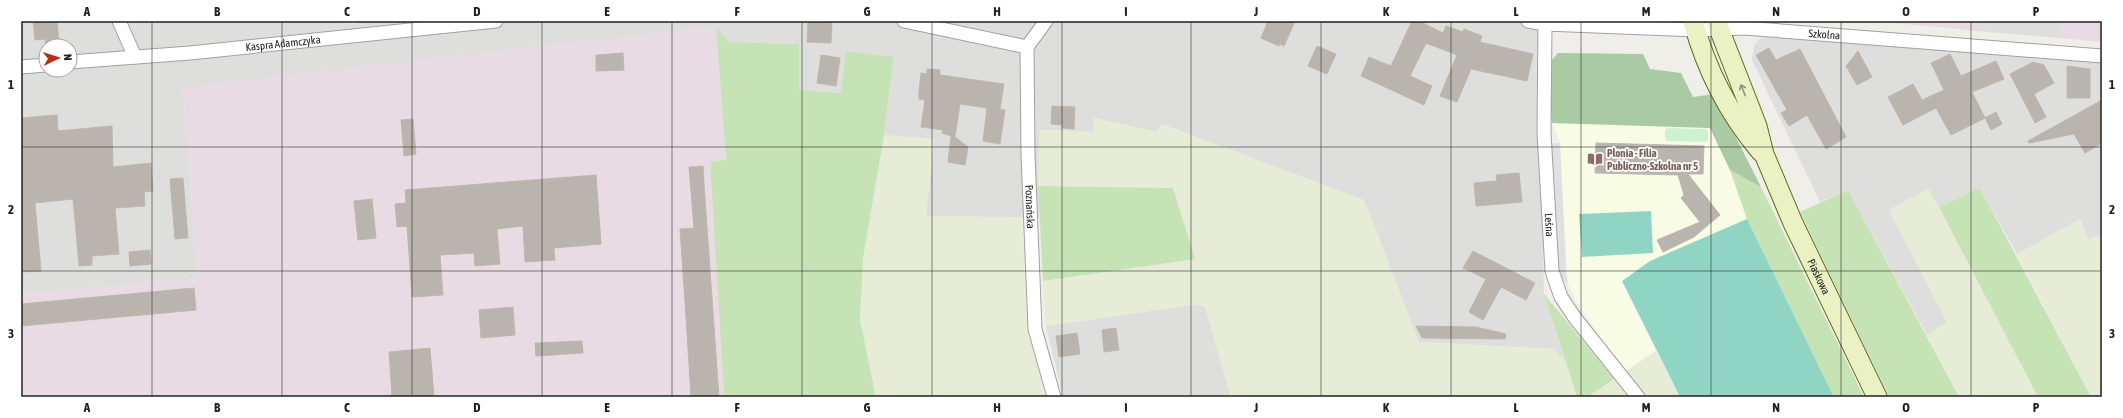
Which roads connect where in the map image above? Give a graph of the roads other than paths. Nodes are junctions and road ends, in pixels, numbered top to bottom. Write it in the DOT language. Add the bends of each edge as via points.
graph roads {
  1 [pos="119,21"];
  2 [pos="496,21"];
  3 [pos="904,21"];
  4 [pos="1046,21"];
  5 [pos="1528,21"];
  6 [pos="1545,24"];
  7 [pos="1695,25"];
  8 [pos="1718,25"];
  9 [pos="1027,47"];
  10 [pos="2102,56"];
  11 [pos="135,57"];
  12 [pos="78,61"];
  13 [pos="38,65"];
  14 [pos="21,67"];
  15 [pos="1764,154"];
  16 [pos="1054,397"];
  17 [pos="1638,397"];
  18 [pos="1877,397"];
  1 -- 11 [label="street"];
  2 -- 11 [label="street, Kaspra Adamczyka"];
  3 -- 9 [label="street"];
  4 -- 9 [label="street"];
  5 -- 6 [label="street, Szkolna"];
  6 -- 7 [label="street, Szkolna"];
  6 -- 17 [label="street, Leśna" via="1544,132 1552,271 1561,297 1575,318"];
  7 -- 8 [label="street, Szkolna"];
  7 -- 15 [label="main road, Piaskowa" via="1708,64 1731,112"];
  8 -- 10 [label="street, Szkolna"];
  15 -- 8 [label="main road, Piaskowa, one-way" via="1757,126"];
  9 -- 16 [label="street, Poznańska" via="1028,154 1036,328"];
  11 -- 12 [label="street, Kaspra Adamczyka"];
  13 -- 14 [label="street"];
  15 -- 18 [label="main road, Piaskowa" via="1793,223"];
}
